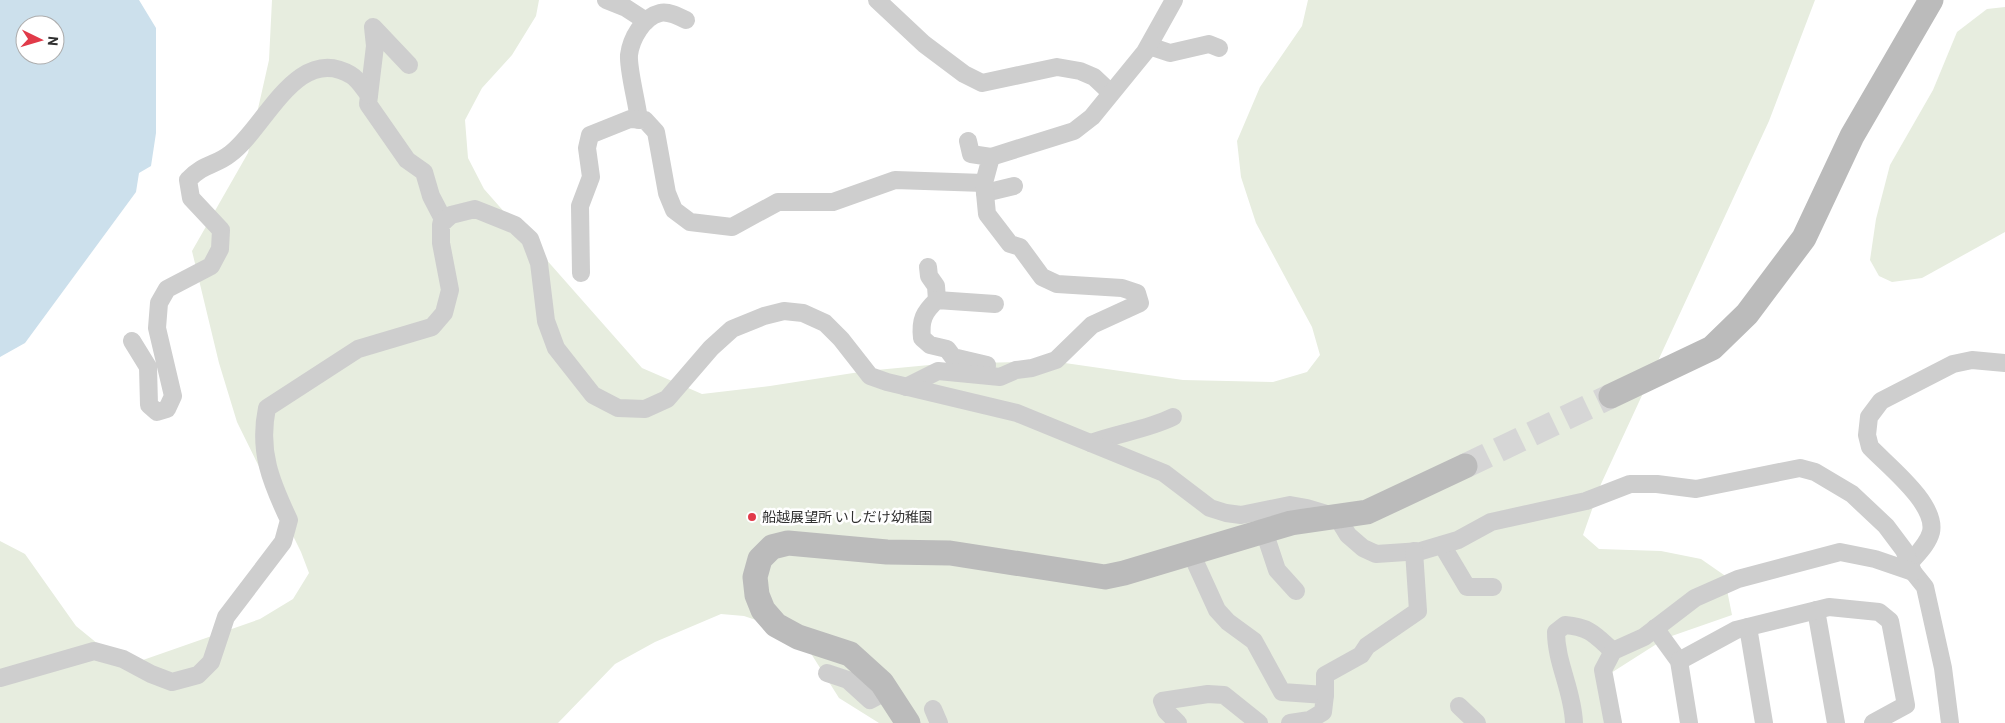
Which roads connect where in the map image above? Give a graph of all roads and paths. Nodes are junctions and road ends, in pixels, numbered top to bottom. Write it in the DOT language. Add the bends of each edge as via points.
graph roads {
  1 [pos="606,0"];
  2 [pos="877,0"];
  3 [pos="1174,0"];
  4 [pos="1931,0"];
  5 [pos="686,20"];
  6 [pos="646,21"];
  7 [pos="1149,46"];
  8 [pos="1219,48"];
  9 [pos="409,65"];
  10 [pos="1111,93"];
  11 [pos="369,96"];
  12 [pos="639,120"];
  13 [pos="968,141"];
  14 [pos="991,157"];
  15 [pos="1014,186"];
  16 [pos="984,188"];
  17 [pos="444,221"];
  18 [pos="928,267"];
  19 [pos="581,272"];
  20 [pos="937,300"];
  21 [pos="996,304"];
  22 [pos="132,341"];
  23 [pos="2005,363"];
  24 [pos="986,375"];
  25 [pos="906,387"];
  26 [pos="1612,396"];
  27 [pos="1173,417"];
  28 [pos="1091,443"];
  29 [pos="1465,466"];
  30 [pos="1337,517"];
  31 [pos="1264,531"];
  32 [pos="1442,545"];
  33 [pos="1414,552"];
  34 [pos="1191,553"];
  35 [pos="1911,568"];
  36 [pos="1493,586"];
  37 [pos="1296,591"];
  38 [pos="1816,610"];
  39 [pos="1748,627"];
  40 [pos="1655,628"];
  41 [pos="1613,652"];
  42 [pos="1679,660"];
  43 [pos="827,673"];
  44 [pos="0,678"];
  45 [pos="887,691"];
  46 [pos="1325,695"];
  47 [pos="908,723"];
  48 [pos="1178,723"];
  49 [pos="1259,723"];
  50 [pos="1290,723"];
  51 [pos="1574,723"];
  52 [pos="1613,723"];
  53 [pos="1689,723"];
  54 [pos="1764,723"];
  55 [pos="1836,723"];
  56 [pos="1873,723"];
  57 [pos="1950,723"];
  1 -- 6 [label="street"];
  2 -- 10 [label="street" via="924,44 964,74 982,83 1057,67 1094,77"];
  3 -- 7 [label="street"];
  4 -- 26 [label="street" via="1852,136 1804,238 1747,314 1712,348"];
  5 -- 6 [label="street" via="660,13"];
  6 -- 12 [label="street" via="632,40 629,56"];
  7 -- 8 [label="street" via="1170,53 1210,44"];
  7 -- 10 [label="street"];
  9 -- 11 [label="street" via="373,26 375,46"];
  10 -- 14 [label="street" via="1092,116 1074,130"];
  11 -- 17 [label="street" via="368,104 396,146 407,160 424,172 431,196"];
  11 -- 22 [label="street" via="353,76 336,69 313,70 281,93 230,154 199,168 188,180 191,198 221,230 220,249 211,266 167,290 159,303 158,328 172,396 167,409 156,412 149,405 148,368"];
  12 -- 16 [label="street" via="645,120 656,132 667,193 674,210 690,222 732,227 778,202 833,202 895,180"];
  12 -- 19 [label="street" via="630,119 590,135 587,148 591,177 580,206"];
  13 -- 14 [label="street" via="971,154"];
  14 -- 16 [label="street"];
  15 -- 16 [label="street"];
  16 -- 24 [label="street" via="986,214 1010,244 1020,247 1042,277 1057,284 1122,288 1138,293 1140,303 1092,326 1056,360 1000,376"];
  17 -- 25 [label="street" via="451,215 475,209 514,225 530,239 539,263 546,321 556,348 593,395 618,408 645,409 667,399 732,329 784,311 825,323 870,376"];
  17 -- 44 [label="street" via="441,224 441,244 450,290 444,313 432,327 358,349 267,408 263,430 264,453 276,494 289,520 283,542 226,617 211,662 198,674 172,682 123,658 94,651"];
  18 -- 20 [label="street" via="929,276 936,286"];
  20 -- 21 [label="street"];
  20 -- 24 [label="street" via="925,312 922,338 930,345 947,349 953,357 987,365"];
  23 -- 35 [label="street" via="1972,360 1953,364 1881,401 1869,417 1866,435 1870,447 1925,504 1931,519 1930,532"];
  24 -- 25 [label="street" via="938,371"];
  25 -- 28 [label="street" via="1018,413"];
  27 -- 28 [label="street" via="1150,428 1122,432"];
  28 -- 30 [label="street" via="1164,473 1210,508 1226,513 1241,515 1290,505"];
  29 -- 30 [label="street" via="1367,512"];
  30 -- 31 [label="street" via="1291,523"];
  30 -- 33 [label="street" via="1348,535 1376,554"];
  31 -- 34 [label="street"];
  31 -- 37 [label="street" via="1277,570"];
  32 -- 33 [label="street"];
  32 -- 35 [label="street" via="1491,522 1586,501 1630,484 1696,489 1800,468 1815,472 1852,494 1886,526 1904,550"];
  32 -- 36 [label="street" via="1467,587"];
  33 -- 46 [label="street" via="1418,611 1367,646 1361,655 1325,675"];
  34 -- 45 [label="street" via="1105,577 950,553 886,552 788,542 772,547 760,559 755,577 763,610 776,625 798,637 850,654"];
  34 -- 46 [label="street" via="1217,610 1254,641 1282,692"];
  35 -- 40 [label="street" via="1840,552 1738,579 1695,598"];
  35 -- 57 [label="street" via="1926,587 1943,668"];
  38 -- 39 [label="street"];
  38 -- 55 [label="street"];
  38 -- 56 [label="street" via="1829,607 1879,612 1890,622 1906,705"];
  39 -- 42 [label="street"];
  39 -- 54 [label="street"];
  40 -- 41 [label="street"];
  40 -- 42 [label="street"];
  41 -- 51 [label="street" via="1582,626 1565,624 1556,632 1556,647 1574,704"];
  41 -- 52 [label="street" via="1603,670"];
  42 -- 53 [label="street"];
  43 -- 45 [label="street" via="848,680 870,700"];
  45 -- 47 [label="street"];
  46 -- 50 [label="street" via="1323,712 1310,720"];
  48 -- 49 [label="street" via="1162,702 1208,694 1224,695"];
}
